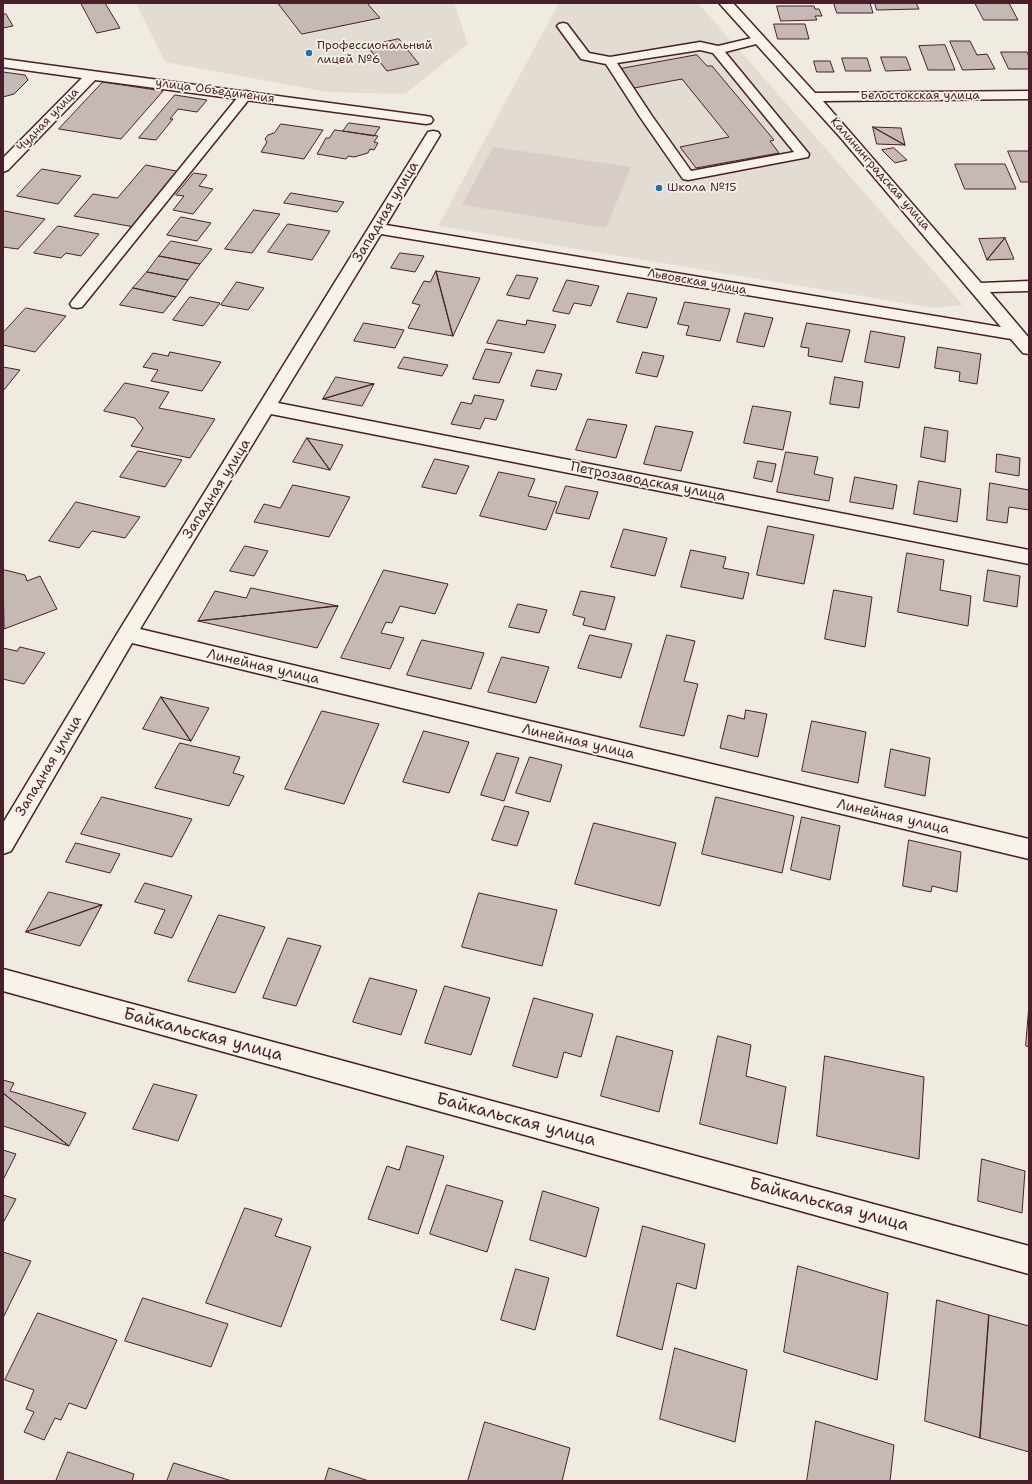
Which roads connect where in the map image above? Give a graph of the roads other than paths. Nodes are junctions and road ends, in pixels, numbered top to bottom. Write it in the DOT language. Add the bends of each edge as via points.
graph roads {
  1 [pos="726,3"];
  2 [pos="563,26"];
  3 [pos="760,40"];
  4 [pos="717,50"];
  5 [pos="610,61"];
  6 [pos="3,62"];
  7 [pos="92,74"];
  8 [pos="246,95"];
  9 [pos="1029,95"];
  10 [pos="812,97"];
  11 [pos="430,128"];
  12 [pos="3,166"];
  13 [pos="376,228"];
  14 [pos="1029,286"];
  15 [pos="978,288"];
  16 [pos="77,304"];
  17 [pos="1017,336"];
  18 [pos="1029,349"];
  19 [pos="268,407"];
  20 [pos="1029,557"];
  21 [pos="127,634"];
  22 [pos="3,844"];
  23 [pos="1029,849"];
  24 [pos="3,980"];
  25 [pos="1029,1260"];
  1 -- 3 [label="street, Калининградская улица"];
  2 -- 5 [label="lane" via="585,56"];
  3 -- 4 [label="lane"];
  3 -- 10 [label="street, Калининградская улица"];
  4 -- 5 [label="lane" via="700,46"];
  4 -- 5 [label="lane" via="803,154 688,176"];
  6 -- 7 [label="street, улица Объединения"];
  7 -- 8 [label="street, улица Объединения"];
  7 -- 12 [label="street, Чудная улица"];
  8 -- 11 [label="street, улица Объединения"];
  8 -- 16 [label="lane"];
  9 -- 10 [label="street, Белостокская улица"];
  10 -- 15 [label="street, Калининградская улица"];
  11 -- 13 [label="street, Западная улица"];
  13 -- 17 [label="street, Львовская улица"];
  13 -- 19 [label="street, Западная улица"];
  14 -- 15 [label="street"];
  15 -- 17 [label="street, Калининградская улица"];
  17 -- 18 [label="street, Калининградская улица"];
  19 -- 20 [label="street, Петрозаводская улица"];
  19 -- 21 [label="street, Западная улица"];
  21 -- 22 [label="street, Западная улица"];
  21 -- 23 [label="street, Линейная улица"];
  24 -- 25 [label="street, Байкальская улица"];
}
